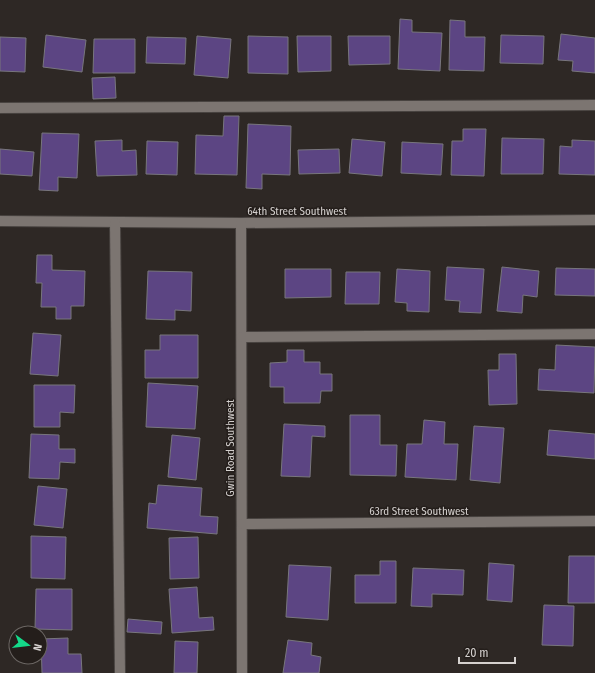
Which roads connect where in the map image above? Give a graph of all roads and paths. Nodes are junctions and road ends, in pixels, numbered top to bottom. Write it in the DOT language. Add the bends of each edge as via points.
graph roads {
  1 [pos="595,105"];
  2 [pos="0,108"];
  3 [pos="595,220"];
  4 [pos="0,222"];
  5 [pos="115,223"];
  6 [pos="241,223"];
  7 [pos="595,334"];
  8 [pos="242,337"];
  9 [pos="595,522"];
  10 [pos="242,524"];
  11 [pos="120,673"];
  12 [pos="242,673"];
  1 -- 2 [label="street"];
  3 -- 6 [label="street, 64th Street Southwest"];
  4 -- 5 [label="street, 64th Street Southwest"];
  5 -- 6 [label="street, 64th Street Southwest"];
  5 -- 11 [label="street"];
  6 -- 8 [label="street, Gwin Road Southwest"];
  7 -- 8 [label="street"];
  8 -- 10 [label="street, Gwin Road Southwest"];
  9 -- 10 [label="street, 63rd Street Southwest"];
  10 -- 12 [label="street, Gwin Road Southwest"];
}
